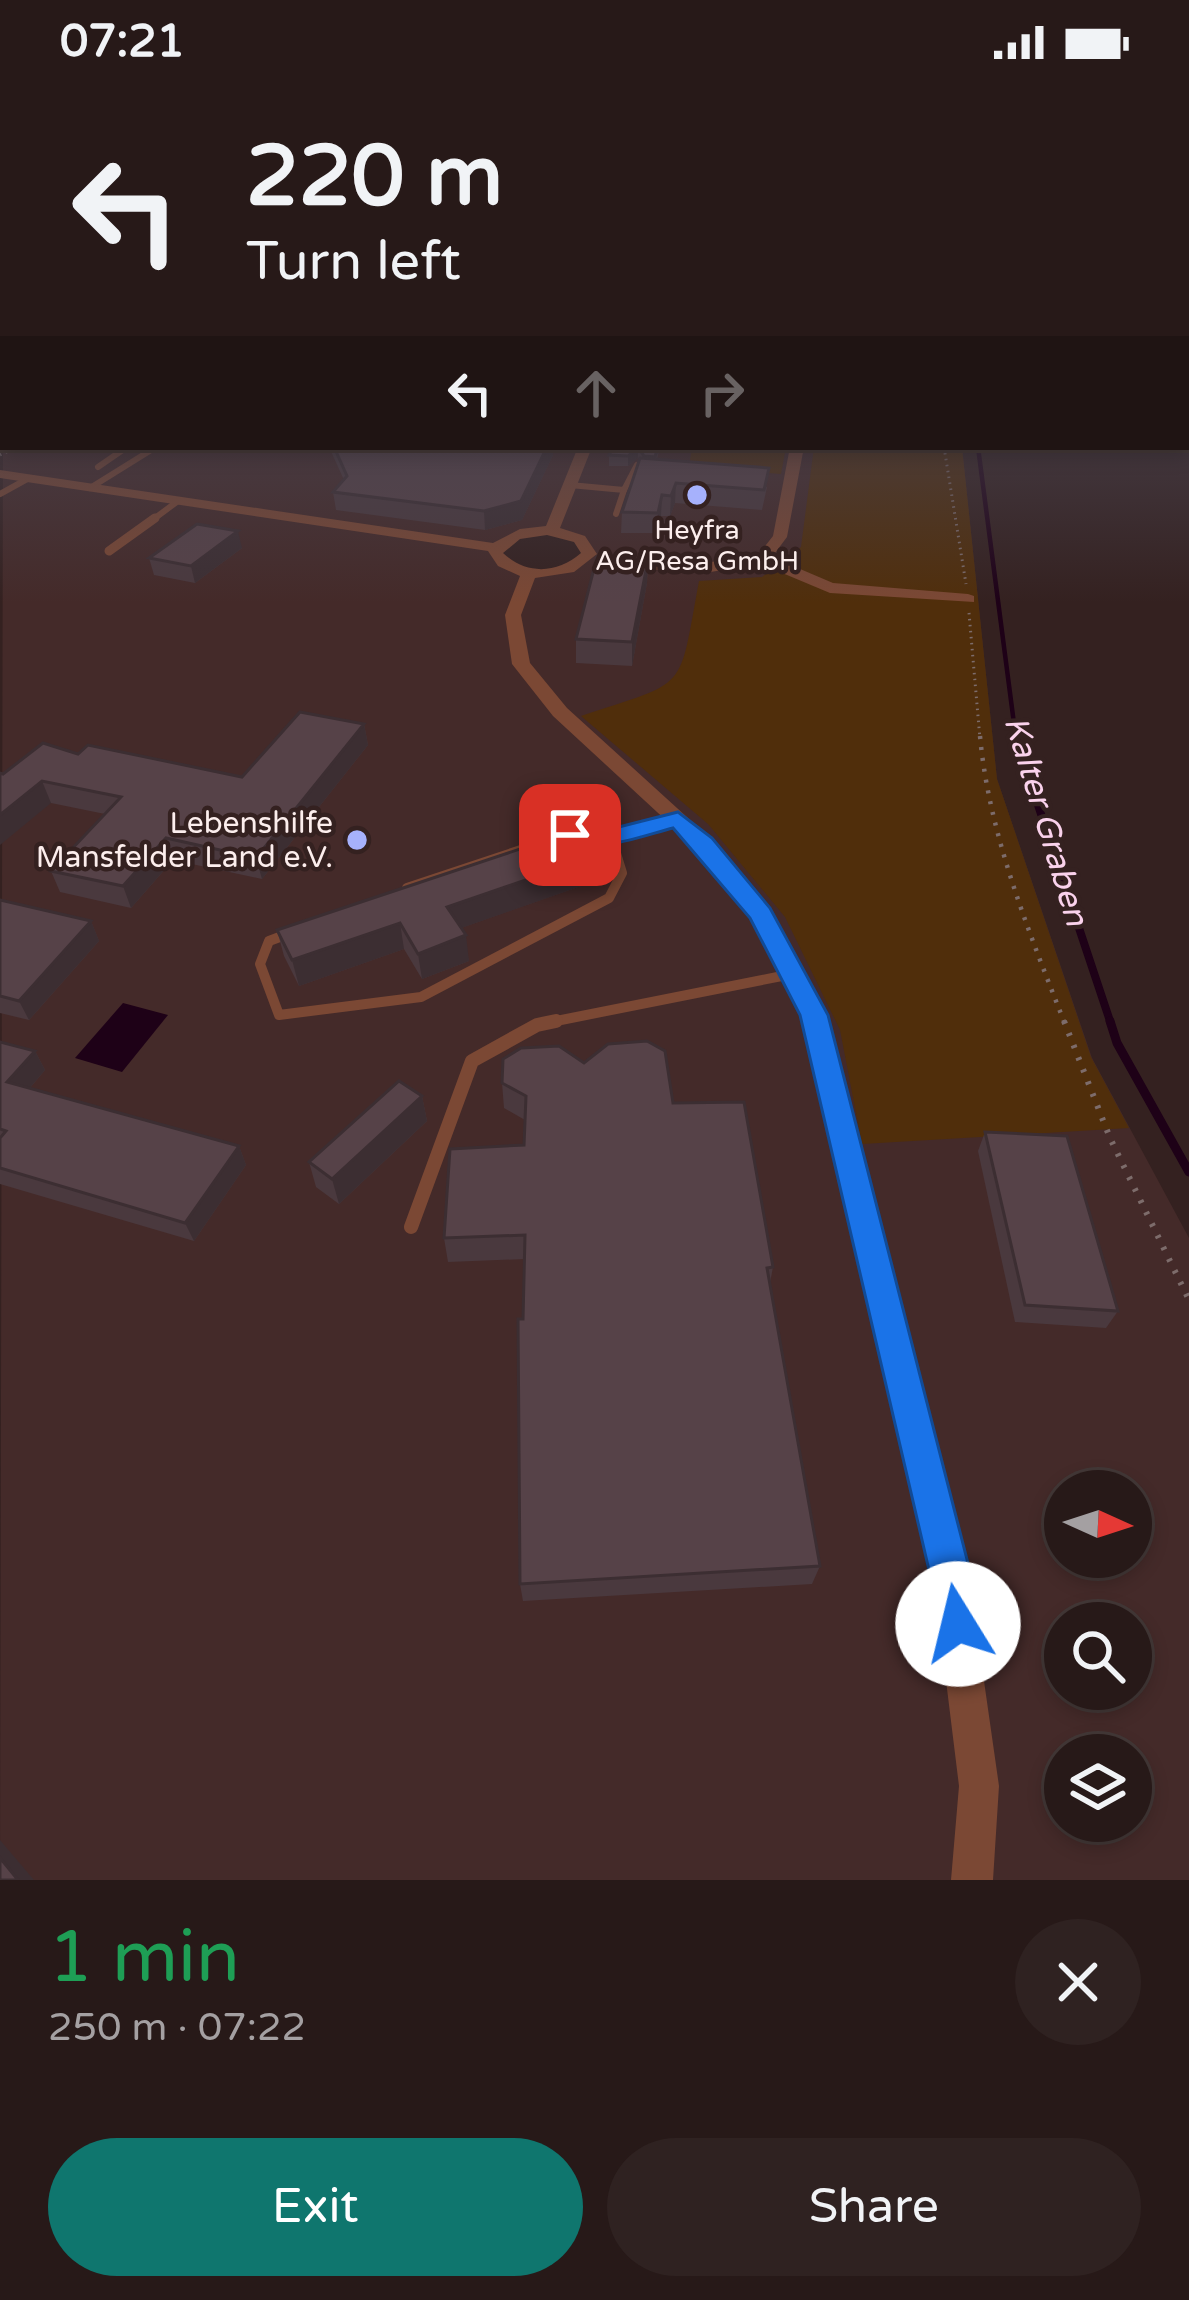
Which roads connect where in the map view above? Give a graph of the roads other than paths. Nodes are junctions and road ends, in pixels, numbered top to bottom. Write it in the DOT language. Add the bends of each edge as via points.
graph roads {
  1 [pos="124,450"];
  2 [pos="151,450"];
  3 [pos="584,450"];
  4 [pos="796,450"];
  5 [pos="637,465"];
  6 [pos="98,467"];
  7 [pos="0,474"];
  8 [pos="28,478"];
  9 [pos="570,485"];
  10 [pos="90,488"];
  11 [pos="624,490"];
  12 [pos="0,494"];
  13 [pos="178,501"];
  14 [pos="616,514"];
  15 [pos="551,531"];
  16 [pos="496,548"];
  17 [pos="109,551"];
  18 [pos="763,559"];
  19 [pos="586,560"];
  20 [pos="529,573"];
  21 [pos="968,599"];
  22 [pos="678,820"];
  23 [pos="611,837"];
  24 [pos="393,893"];
  25 [pos="310,925"];
  26 [pos="793,974"];
  27 [pos="411,1227"];
  28 [pos="972,1880"];
  1 -- 6 [label="lane"];
  2 -- 10 [label="lane"];
  3 -- 9 [label="street"];
  4 -- 18 [label="street" via="780,537"];
  5 -- 11 [label="lane"];
  7 -- 8 [label="street"];
  8 -- 10 [label="street"];
  8 -- 12 [label="lane"];
  9 -- 11 [label="lane"];
  9 -- 15 [label="street"];
  10 -- 13 [label="street"];
  11 -- 14 [label="lane"];
  13 -- 16 [label="street"];
  13 -- 17 [label="lane"];
  15 -- 16 [label="street" via="517,534"];
  15 -- 19 [label="street" via="586,544"];
  16 -- 20 [label="street" via="498,561"];
  18 -- 19 [label="street" via="704,568"];
  18 -- 21 [label="street" via="830,588"];
  19 -- 20 [label="street"];
  20 -- 22 [label="street" via="513,615 520,664 560,712"];
  22 -- 23 [label="lane"];
  22 -- 26 [label="street" via="761,914"];
  23 -- 24 [label="lane" via="570,835"];
  23 -- 25 [label="lane" via="622,873 609,898 421,997 279,1015 260,964 269,941"];
  26 -- 27 [label="lane" via="537,1025 472,1061"];
  26 -- 28 [label="street" via="814,1015 952,1583 979,1786"];
}
